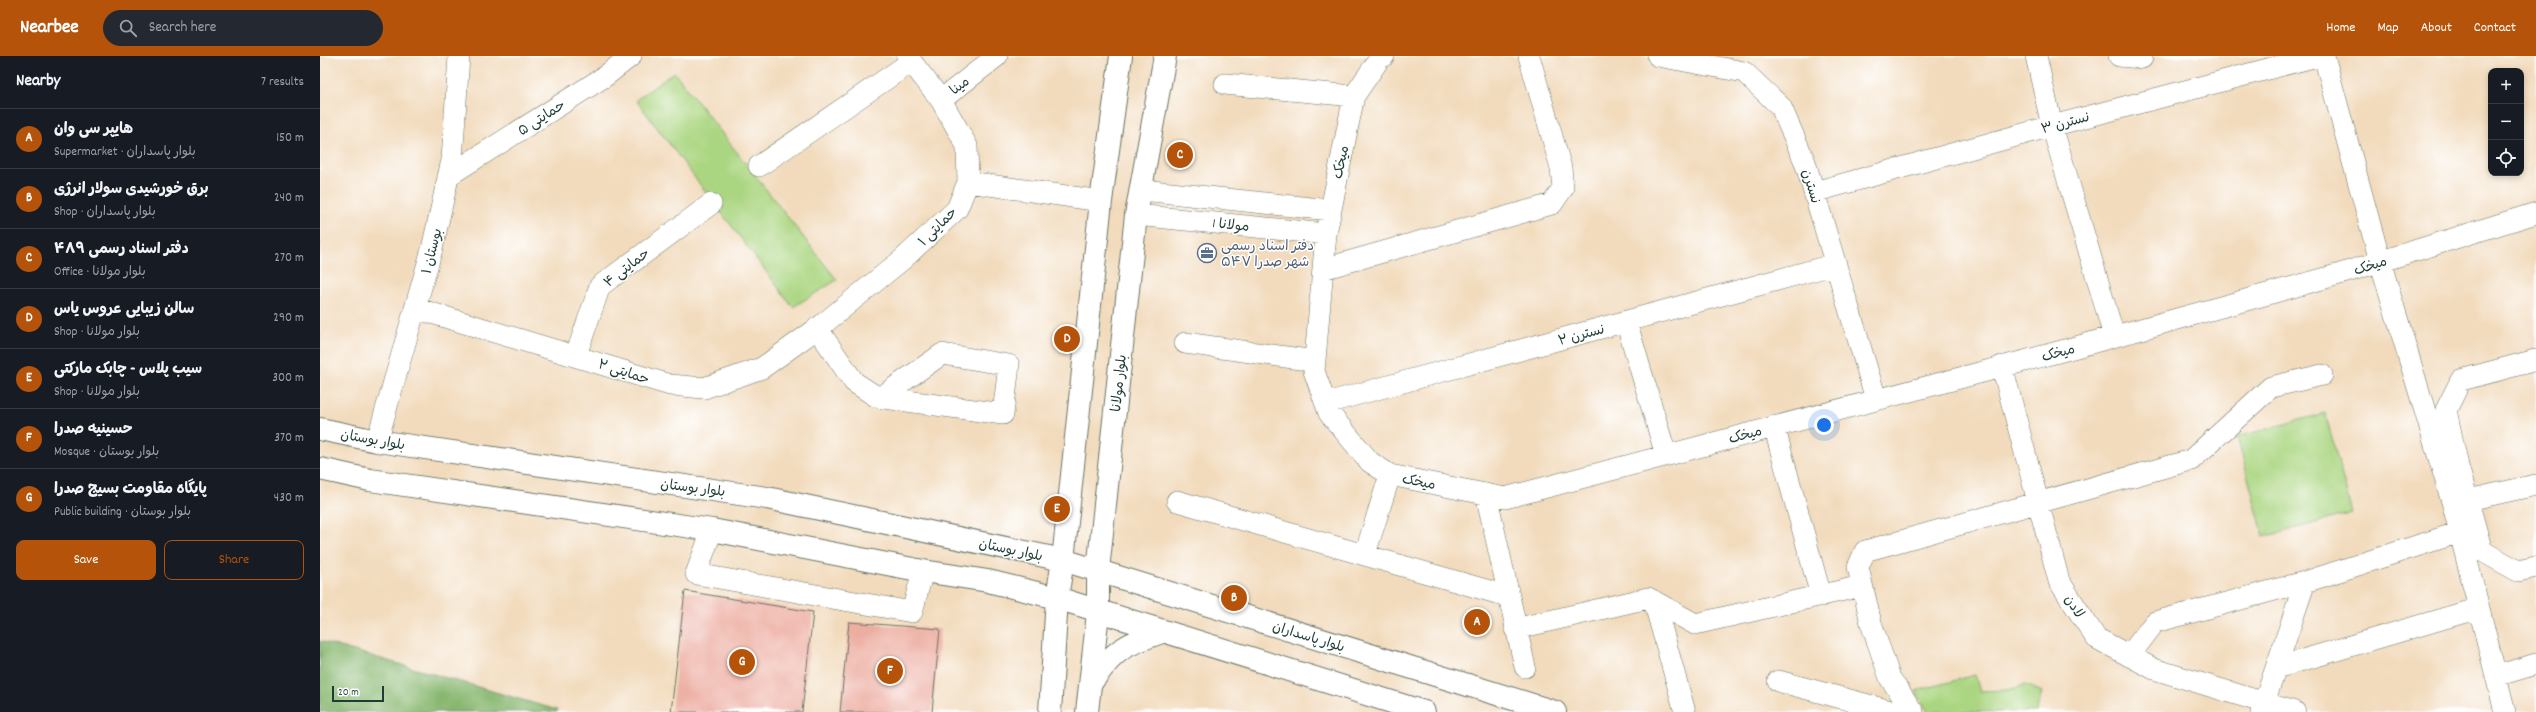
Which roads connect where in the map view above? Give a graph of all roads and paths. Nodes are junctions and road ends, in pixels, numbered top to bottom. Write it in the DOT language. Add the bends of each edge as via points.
graph roads {
  1 [pos="459,56"];
  2 [pos="631,56"];
  3 [pos="997,56"];
  4 [pos="1121,56"];
  5 [pos="1165,56"];
  6 [pos="1529,56"];
  7 [pos="1658,56"];
  8 [pos="2036,56"];
  9 [pos="2119,56"];
  10 [pos="2317,56"];
  11 [pos="2324,56"];
  12 [pos="1382,57"];
  13 [pos="2142,58"];
  14 [pos="909,59"];
  15 [pos="1225,84"];
  16 [pos="1354,96"];
  17 [pos="941,100"];
  18 [pos="2052,126"];
  19 [pos="759,166"];
  20 [pos="448,176"];
  21 [pos="968,182"];
  22 [pos="1142,190"];
  23 [pos="1814,192"];
  24 [pos="1101,201"];
  25 [pos="711,204"];
  26 [pos="1330,210"];
  27 [pos="2536,213"];
  28 [pos="1136,215"];
  29 [pos="1326,234"];
  30 [pos="2380,261"];
  31 [pos="1836,264"];
  32 [pos="1323,269"];
  33 [pos="416,308"];
  34 [pos="1626,321"];
  35 [pos="819,327"];
  36 [pos="2114,336"];
  37 [pos="1184,343"];
  38 [pos="576,355"];
  39 [pos="2536,360"];
  40 [pos="1315,361"];
  41 [pos="2002,366"];
  42 [pos="2322,374"];
  43 [pos="881,397"];
  44 [pos="2452,398"];
  45 [pos="1876,399"];
  46 [pos="1326,404"];
  47 [pos="2423,406"];
  48 [pos="1774,426"];
  49 [pos="320,428"];
  50 [pos="377,441"];
  51 [pos="1666,455"];
  52 [pos="320,469"];
  53 [pos="1390,475"];
  54 [pos="2536,485"];
  55 [pos="1486,494"];
  56 [pos="2468,500"];
  57 [pos="1178,501"];
  58 [pos="2038,502"];
  59 [pos="712,530"];
  60 [pos="2460,532"];
  61 [pos="1365,554"];
  62 [pos="2474,554"];
  63 [pos="1063,560"];
  64 [pos="2536,567"];
  65 [pos="1098,570"];
  66 [pos="923,571"];
  67 [pos="2305,582"];
  68 [pos="1862,586"];
  69 [pos="1507,596"];
  70 [pos="1821,596"];
  71 [pos="1057,598"];
  72 [pos="1654,601"];
  73 [pos="2479,608"];
  74 [pos="1098,613"];
  75 [pos="1515,629"];
  76 [pos="1162,632"];
  77 [pos="2129,656"];
  78 [pos="2536,664"];
  79 [pos="1525,667"];
  80 [pos="2276,668"];
  81 [pos="2496,676"];
  82 [pos="1778,681"];
  83 [pos="1091,684"];
  84 [pos="1386,706"];
  85 [pos="2263,707"];
  86 [pos="1050,712"];
  87 [pos="1087,712"];
  88 [pos="1424,712"];
  89 [pos="1555,712"];
  90 [pos="1685,712"];
  91 [pos="1894,712"];
  92 [pos="1913,712"];
  93 [pos="2295,712"];
  94 [pos="2505,712"];
  1 -- 20 [label="street, بوستان ۱" via="452,160"];
  2 -- 20 [label="street, حمایتی ۵" via="604,77"];
  3 -- 17 [label="street, مینا"];
  4 -- 24 [label="main road"];
  5 -- 22 [label="main road, بلوار مولانا"];
  6 -- 32 [label="street" via="1561,168 1563,188 1552,204"];
  7 -- 23 [label="street, نسترن" via="1744,72 1781,107 1805,162"];
  8 -- 18 [label="street"];
  9 -- 13 [label="street"];
  10 -- 18 [label="street, نسترن ۳"];
  11 -- 30 [label="street"];
  12 -- 16 [label="street, میخک"];
  14 -- 17 [label="street, حمایتی ۱"];
  14 -- 19 [label="street"];
  15 -- 16 [label="street"];
  16 -- 26 [label="street, میخک"];
  17 -- 21 [label="street, حمایتی ۱" via="967,146"];
  18 -- 23 [label="street, نسترن ۳"];
  18 -- 36 [label="street"];
  20 -- 33 [label="street, بوستان ۱"];
  21 -- 24 [label="street"];
  21 -- 35 [label="street, حمایتی ۱" via="957,209 903,259"];
  22 -- 26 [label="street, مولانا 1"];
  22 -- 28 [label="main road, بلوار مولانا"];
  23 -- 31 [label="street, نسترن"];
  24 -- 63 [label="main road"];
  25 -- 38 [label="street, حمایتی ۴" via="600,286"];
  26 -- 29 [label="street, میخک"];
  27 -- 30 [label="street, میخک"];
  28 -- 29 [label="street, مولانا 1"];
  28 -- 65 [label="main road, بلوار مولانا"];
  29 -- 32 [label="street, میخک"];
  30 -- 36 [label="street, میخک"];
  30 -- 47 [label="street"];
  31 -- 34 [label="street, نسترن ۲"];
  31 -- 45 [label="street, نسترن"];
  32 -- 40 [label="street, میخک"];
  33 -- 38 [label="street, حمایتی ۲"];
  33 -- 50 [label="street, بوستان ۱"];
  34 -- 46 [label="street, نسترن ۲"];
  34 -- 51 [label="street"];
  35 -- 38 [label="street, حمایتی ۲" via="762,368 704,388 670,385"];
  35 -- 43 [label="street" via="854,382"];
  36 -- 41 [label="street, میخک"];
  37 -- 40 [label="street"];
  39 -- 44 [label="street" via="2461,380"];
  40 -- 46 [label="street, میخک" via="1314,371"];
  41 -- 45 [label="street, میخک"];
  41 -- 58 [label="street, لادن"];
  42 -- 58 [label="street" via="2271,387 2191,460"];
  43 -- 43 [label="street" via="1003,414 1009,365 942,354"];
  44 -- 47 [label="street"];
  44 -- 56 [label="street" via="2446,410"];
  45 -- 48 [label="street, میخک"];
  46 -- 53 [label="street, میخک" via="1329,413 1370,462"];
  47 -- 60 [label="street"];
  48 -- 51 [label="street, میخک"];
  48 -- 70 [label="street"];
  49 -- 50 [label="main road, بلوار بوستان"];
  50 -- 63 [label="main road, بلوار بوستان" via="752,495"];
  51 -- 55 [label="street, میخک" via="1505,498"];
  52 -- 59 [label="main road" via="370,480"];
  53 -- 55 [label="street, میخک"];
  53 -- 61 [label="street"];
  54 -- 56 [label="street"];
  55 -- 69 [label="street"];
  56 -- 62 [label="street"];
  57 -- 61 [label="street"];
  58 -- 68 [label="street" via="1865,551 1858,567"];
  58 -- 77 [label="street, لادن" via="2059,581 2096,638"];
  59 -- 66 [label="main road"];
  59 -- 66 [label="street" via="696,574 912,612"];
  60 -- 62 [label="street"];
  60 -- 67 [label="street"];
  61 -- 69 [label="street"];
  62 -- 64 [label="street" via="2518,571"];
  62 -- 73 [label="street"];
  63 -- 65 [label="main road, بلوار پاسداران"];
  63 -- 71 [label="main road"];
  65 -- 74 [label="main road, بلوار مولانا"];
  65 -- 89 [label="main road, بلوار پاسداران"];
  66 -- 71 [label="main road" via="988,581"];
  67 -- 77 [label="street" via="2155,622"];
  67 -- 80 [label="street"];
  68 -- 70 [label="street"];
  68 -- 92 [label="street" via="1890,678"];
  69 -- 75 [label="street"];
  70 -- 72 [label="street" via="1695,624"];
  71 -- 74 [label="main road"];
  71 -- 86 [label="main road"];
  72 -- 75 [label="street" via="1648,598"];
  72 -- 90 [label="street"];
  73 -- 80 [label="street"];
  73 -- 81 [label="street"];
  74 -- 76 [label="main road"];
  74 -- 83 [label="main road, بلوار مولانا"];
  75 -- 79 [label="street"];
  76 -- 83 [label="main road" via="1125,646 1109,658"];
  76 -- 84 [label="main road"];
  77 -- 85 [label="street, لادن" via="2154,669"];
  78 -- 81 [label="street"];
  80 -- 85 [label="street"];
  81 -- 94 [label="street"];
  82 -- 91 [label="street"];
  83 -- 87 [label="main road, بلوار مولانا"];
  84 -- 88 [label="main road"];
  85 -- 93 [label="street, لادن"];
}
